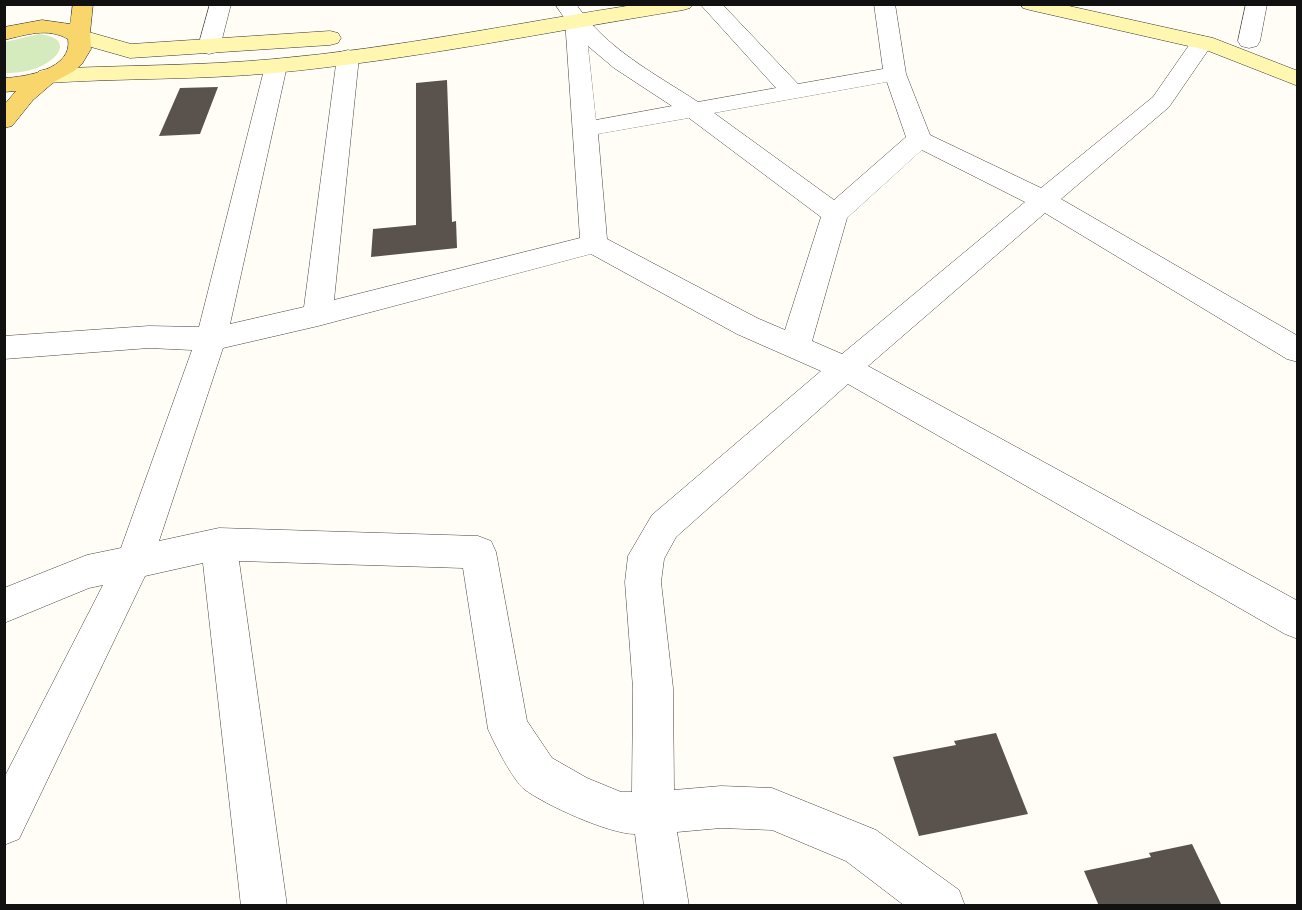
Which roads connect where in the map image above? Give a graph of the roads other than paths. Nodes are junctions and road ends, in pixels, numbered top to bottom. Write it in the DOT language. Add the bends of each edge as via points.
graph roads {
  1 [pos="30,4"];
  2 [pos="82,4"];
  3 [pos="221,4"];
  4 [pos="555,4"];
  5 [pos="683,4"];
  6 [pos="710,4"];
  7 [pos="884,4"];
  8 [pos="1030,4"];
  9 [pos="1106,4"];
  10 [pos="1257,4"];
  11 [pos="570,13"];
  12 [pos="6,33"];
  13 [pos="78,36"];
  14 [pos="1249,41"];
  15 [pos="1202,43"];
  16 [pos="208,47"];
  17 [pos="348,57"];
  18 [pos="1298,57"];
  19 [pos="276,66"];
  20 [pos="894,74"];
  21 [pos="47,76"];
  22 [pos="1298,79"];
  23 [pos="4,85"];
  24 [pos="793,92"];
  25 [pos="692,109"];
  26 [pos="4,121"];
  27 [pos="585,129"];
  28 [pos="919,139"];
  29 [pos="1043,200"];
  30 [pos="835,214"];
  31 [pos="594,244"];
  32 [pos="318,315"];
  33 [pos="211,339"];
  34 [pos="795,346"];
  35 [pos="4,348"];
  36 [pos="1298,351"];
  37 [pos="845,368"];
  38 [pos="219,544"];
  39 [pos="134,561"];
  40 [pos="4,606"];
  41 [pos="1298,621"];
  42 [pos="653,813"];
  43 [pos="4,824"];
  44 [pos="264,906"];
  45 [pos="668,906"];
  46 [pos="943,906"];
  1 -- 12 [label="main road"];
  2 -- 13 [label="main road"];
  3 -- 16 [label="street"];
  4 -- 16 [label="street" via="385,34"];
  5 -- 11 [label="street"];
  6 -- 24 [label="street"];
  7 -- 20 [label="street"];
  8 -- 15 [label="street"];
  9 -- 14 [label="street" via="1204,26"];
  10 -- 14 [label="street"];
  11 -- 17 [label="street" via="458,42"];
  11 -- 25 [label="street" via="607,52"];
  11 -- 27 [label="street"];
  12 -- 13 [label="main road" via="44,26 70,30"];
  13 -- 16 [label="street" via="130,51"];
  13 -- 21 [label="main road" via="78,53"];
  14 -- 18 [label="street"];
  15 -- 22 [label="street"];
  15 -- 29 [label="street" via="1161,102"];
  17 -- 19 [label="street"];
  17 -- 32 [label="street"];
  19 -- 21 [label="street"];
  19 -- 33 [label="street"];
  20 -- 24 [label="street"];
  20 -- 28 [label="street"];
  21 -- 23 [label="main road"];
  21 -- 26 [label="main road"];
  24 -- 25 [label="street"];
  25 -- 27 [label="street"];
  25 -- 30 [label="street"];
  27 -- 31 [label="street"];
  28 -- 29 [label="street"];
  28 -- 30 [label="street"];
  29 -- 36 [label="street"];
  29 -- 37 [label="street"];
  30 -- 34 [label="street"];
  31 -- 32 [label="street"];
  31 -- 34 [label="street" via="747,326"];
  32 -- 33 [label="street"];
  33 -- 35 [label="street" via="149,337"];
  33 -- 39 [label="street"];
  34 -- 37 [label="street"];
  37 -- 41 [label="street"];
  37 -- 42 [label="street" via="664,526 646,556 643,582 653,688"];
  38 -- 39 [label="street"];
  38 -- 42 [label="street" via="478,552 508,729 537,773 574,794 621,813"];
  38 -- 44 [label="street"];
  39 -- 40 [label="street" via="87,572"];
  39 -- 43 [label="street"];
  42 -- 45 [label="street"];
  42 -- 46 [label="street" via="721,807 772,809 861,845"];
}
